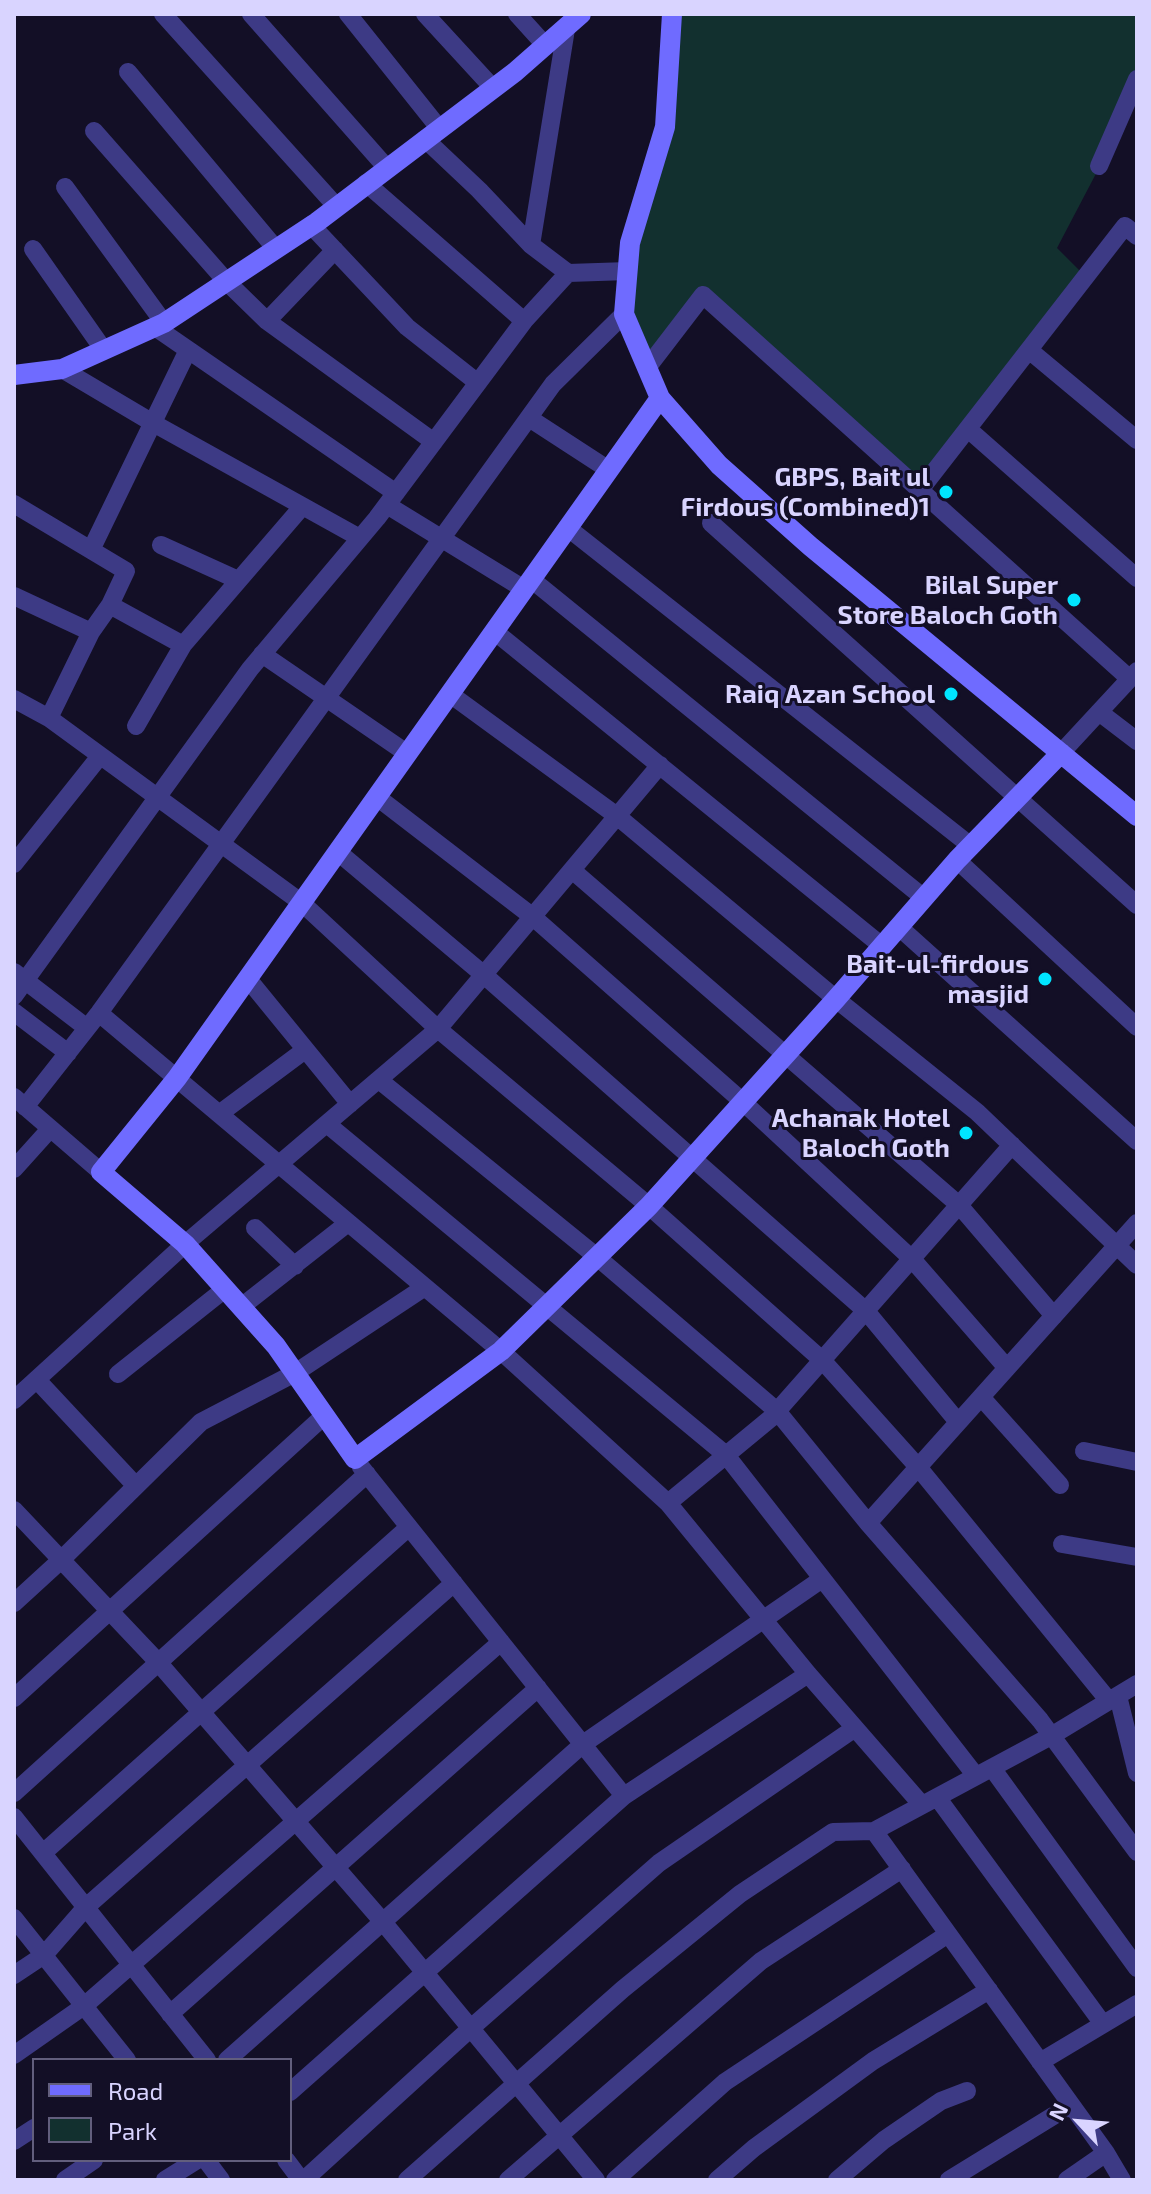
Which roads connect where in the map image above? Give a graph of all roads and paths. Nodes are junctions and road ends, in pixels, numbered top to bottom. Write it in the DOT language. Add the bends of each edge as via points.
graph roads {
  1 [pos="163,14"];
  2 [pos="251,14"];
  3 [pos="348,14"];
  4 [pos="425,14"];
  5 [pos="517,14"];
  6 [pos="581,14"];
  7 [pos="672,14"];
  8 [pos="566,29"];
  9 [pos="545,45"];
  10 [pos="128,72"];
  11 [pos="493,88"];
  12 [pos="1135,89"];
  13 [pos="94,131"];
  14 [pos="432,133"];
  15 [pos="1099,166"];
  16 [pos="386,167"];
  17 [pos="366,183"];
  18 [pos="65,187"];
  19 [pos="336,206"];
  20 [pos="311,225"];
  21 [pos="1137,236"];
  22 [pos="531,245"];
  23 [pos="33,249"];
  24 [pos="276,249"];
  25 [pos="335,250"];
  26 [pos="628,271"];
  27 [pos="568,273"];
  28 [pos="226,281"];
  29 [pos="624,314"];
  30 [pos="267,321"];
  31 [pos="524,321"];
  32 [pos="160,325"];
  33 [pos="103,349"];
  34 [pos="188,350"];
  35 [pos="1029,350"];
  36 [pos="647,368"];
  37 [pos="62,369"];
  38 [pos="14,375"];
  39 [pos="478,383"];
  40 [pos="660,398"];
  41 [pos="529,418"];
  42 [pos="153,423"];
  43 [pos="968,429"];
  44 [pos="1137,440"];
  45 [pos="434,442"];
  46 [pos="609,470"];
  47 [pos="920,490"];
  48 [pos="391,499"];
  49 [pos="14,504"];
  50 [pos="301,508"];
  51 [pos="711,523"];
  52 [pos="568,528"];
  53 [pos="360,538"];
  54 [pos="442,539"];
  55 [pos="161,545"];
  56 [pos="91,550"];
  57 [pos="1137,578"];
  58 [pos="238,580"];
  59 [pos="528,584"];
  60 [pos="14,596"];
  61 [pos="110,605"];
  62 [pos="494,631"];
  63 [pos="91,632"];
  64 [pos="183,645"];
  65 [pos="262,654"];
  66 [pos="1133,675"];
  67 [pos="450,694"];
  68 [pos="327,698"];
  69 [pos="14,699"];
  70 [pos="1099,712"];
  71 [pos="49,718"];
  72 [pos="136,726"];
  73 [pos="1137,741"];
  74 [pos="1061,753"];
  75 [pos="408,754"];
  76 [pos="100,756"];
  77 [pos="660,765"];
  78 [pos="377,797"];
  79 [pos="157,798"];
  80 [pos="1017,799"];
  81 [pos="617,816"];
  82 [pos="1137,816"];
  83 [pos="221,844"];
  84 [pos="338,852"];
  85 [pos="964,853"];
  86 [pos="14,864"];
  87 [pos="572,870"];
  88 [pos="924,898"];
  89 [pos="302,903"];
  90 [pos="1137,905"];
  91 [pos="533,917"];
  92 [pos="899,927"];
  93 [pos="882,946"];
  94 [pos="484,975"];
  95 [pos="248,979"];
  96 [pos="18,983"];
  97 [pos="836,999"];
  98 [pos="14,1012"];
  99 [pos="99,1013"];
  100 [pos="1137,1027"];
  101 [pos="87,1028"];
  102 [pos="438,1029"];
  103 [pos="305,1050"];
  104 [pos="68,1053"];
  105 [pos="786,1055"];
  106 [pos="177,1078"];
  107 [pos="379,1080"];
  108 [pos="20,1102"];
  109 [pos="743,1102"];
  110 [pos="350,1104"];
  111 [pos="219,1114"];
  112 [pos="327,1124"];
  113 [pos="50,1129"];
  114 [pos="1137,1141"];
  115 [pos="1012,1145"];
  116 [pos="691,1160"];
  117 [pos="279,1164"];
  118 [pos="14,1169"];
  119 [pos="101,1172"];
  120 [pos="959,1205"];
  121 [pos="649,1206"];
  122 [pos="348,1223"];
  123 [pos="1137,1223"];
  124 [pos="255,1228"];
  125 [pos="185,1244"];
  126 [pos="1117,1246"];
  127 [pos="597,1257"];
  128 [pos="912,1259"];
  129 [pos="1137,1265"];
  130 [pos="295,1266"];
  131 [pos="425,1287"];
  132 [pos="225,1289"];
  133 [pos="547,1306"];
  134 [pos="241,1307"];
  135 [pos="866,1311"];
  136 [pos="1054,1316"];
  137 [pos="501,1351"];
  138 [pos="822,1360"];
  139 [pos="1007,1368"];
  140 [pos="295,1373"];
  141 [pos="118,1374"];
  142 [pos="37,1380"];
  143 [pos="981,1397"];
  144 [pos="14,1400"];
  145 [pos="777,1411"];
  146 [pos="324,1416"];
  147 [pos="958,1422"];
  148 [pos="1084,1451"];
  149 [pos="726,1455"];
  150 [pos="1137,1462"];
  151 [pos="361,1467"];
  152 [pos="918,1467"];
  153 [pos="1060,1485"];
  154 [pos="136,1486"];
  155 [pos="668,1503"];
  156 [pos="14,1511"];
  157 [pos="868,1523"];
  158 [pos="409,1527"];
  159 [pos="1062,1544"];
  160 [pos="1137,1557"];
  161 [pos="61,1560"];
  162 [pos="822,1579"];
  163 [pos="454,1583"];
  164 [pos="14,1603"];
  165 [pos="110,1612"];
  166 [pos="764,1620"];
  167 [pos="501,1642"];
  168 [pos="157,1661"];
  169 [pos="808,1674"];
  170 [pos="1137,1684"];
  171 [pos="538,1688"];
  172 [pos="14,1698"];
  173 [pos="1114,1698"];
  174 [pos="201,1712"];
  175 [pos="855,1728"];
  176 [pos="1051,1736"];
  177 [pos="583,1744"];
  178 [pos="247,1765"];
  179 [pos="984,1772"];
  180 [pos="1137,1773"];
  181 [pos="14,1793"];
  182 [pos="624,1796"];
  183 [pos="929,1801"];
  184 [pos="14,1817"];
  185 [pos="296,1821"];
  186 [pos="874,1831"];
  187 [pos="1137,1852"];
  188 [pos="43,1853"];
  189 [pos="336,1867"];
  190 [pos="902,1869"];
  191 [pos="86,1907"];
  192 [pos="14,1918"];
  193 [pos="383,1922"];
  194 [pos="948,1934"];
  195 [pos="44,1955"];
  196 [pos="131,1965"];
  197 [pos="1137,1968"];
  198 [pos="425,1973"];
  199 [pos="14,1975"];
  200 [pos="989,1990"];
  201 [pos="84,2006"];
  202 [pos="1132,2007"];
  203 [pos="170,2014"];
  204 [pos="1103,2024"];
  205 [pos="1137,2027"];
  206 [pos="471,2028"];
  207 [pos="14,2055"];
  208 [pos="125,2058"];
  209 [pos="205,2058"];
  210 [pos="229,2058"];
  211 [pos="1040,2062"];
  212 [pos="516,2083"];
  213 [pos="292,2090"];
  214 [pos="967,2091"];
  215 [pos="1071,2105"];
  216 [pos="32,2129"];
  217 [pos="559,2135"];
  218 [pos="14,2141"];
  219 [pos="1106,2153"];
  220 [pos="91,2162"];
  221 [pos="194,2162"];
  222 [pos="208,2162"];
  223 [pos="288,2162"];
  224 [pos="65,2180"];
  225 [pos="165,2180"];
  226 [pos="221,2180"];
  227 [pos="302,2180"];
  228 [pos="407,2180"];
  229 [pos="508,2180"];
  230 [pos="596,2180"];
  231 [pos="615,2180"];
  232 [pos="717,2180"];
  233 [pos="837,2180"];
  234 [pos="949,2180"];
  235 [pos="1067,2180"];
  236 [pos="1122,2180"];
  1 -- 19 [label="street"];
  2 -- 16 [label="street"];
  3 -- 14 [label="street"];
  4 -- 11 [label="street"];
  5 -- 9 [label="street"];
  6 -- 8 [label="street"];
  7 -- 26 [label="street" via="665,127 630,243"];
  8 -- 9 [label="street"];
  8 -- 22 [label="street"];
  9 -- 11 [label="street"];
  10 -- 24 [label="street"];
  11 -- 14 [label="street"];
  12 -- 15 [label="street"];
  13 -- 28 [label="street"];
  14 -- 16 [label="street"];
  14 -- 22 [label="street"];
  16 -- 17 [label="street"];
  17 -- 19 [label="street"];
  17 -- 31 [label="street"];
  18 -- 32 [label="street"];
  19 -- 20 [label="street"];
  20 -- 24 [label="street"];
  20 -- 25 [label="street"];
  21 -- 35 [label="street" via="1125,226"];
  22 -- 27 [label="street"];
  23 -- 33 [label="street"];
  24 -- 28 [label="street"];
  25 -- 30 [label="street"];
  25 -- 39 [label="street" via="407,327"];
  26 -- 27 [label="street"];
  26 -- 29 [label="street"];
  27 -- 31 [label="street"];
  28 -- 30 [label="street"];
  28 -- 32 [label="street"];
  29 -- 36 [label="street"];
  29 -- 41 [label="street" via="553,384"];
  30 -- 45 [label="street"];
  31 -- 39 [label="street"];
  32 -- 33 [label="street"];
  32 -- 34 [label="street"];
  33 -- 37 [label="street"];
  34 -- 42 [label="street"];
  34 -- 48 [label="street"];
  35 -- 43 [label="street"];
  35 -- 44 [label="street"];
  36 -- 40 [label="street"];
  36 -- 47 [label="street" via="703,295"];
  37 -- 38 [label="street"];
  37 -- 42 [label="street"];
  39 -- 45 [label="street"];
  40 -- 46 [label="street"];
  40 -- 74 [label="street" via="730,475 810,546"];
  41 -- 46 [label="street"];
  41 -- 54 [label="street"];
  42 -- 50 [label="street"];
  42 -- 56 [label="street"];
  43 -- 47 [label="street"];
  43 -- 57 [label="street"];
  45 -- 48 [label="street"];
  46 -- 52 [label="street"];
  47 -- 66 [label="street"];
  48 -- 53 [label="street"];
  48 -- 54 [label="street"];
  49 -- 56 [label="street"];
  50 -- 53 [label="street"];
  50 -- 58 [label="street"];
  51 -- 80 [label="street"];
  52 -- 59 [label="street"];
  52 -- 85 [label="street"];
  53 -- 65 [label="street"];
  54 -- 59 [label="street"];
  54 -- 68 [label="street"];
  55 -- 58 [label="street"];
  56 -- 61 [label="street" via="126,571"];
  58 -- 64 [label="street"];
  59 -- 62 [label="street"];
  59 -- 88 [label="street"];
  60 -- 63 [label="street"];
  61 -- 63 [label="street"];
  61 -- 64 [label="street"];
  62 -- 67 [label="street"];
  62 -- 77 [label="street"];
  63 -- 71 [label="street"];
  64 -- 72 [label="street"];
  65 -- 68 [label="street"];
  65 -- 79 [label="street"];
  66 -- 70 [label="street"];
  67 -- 75 [label="street"];
  67 -- 81 [label="street"];
  68 -- 75 [label="street"];
  68 -- 83 [label="street"];
  69 -- 71 [label="street"];
  70 -- 73 [label="street"];
  70 -- 74 [label="street"];
  71 -- 76 [label="street"];
  74 -- 80 [label="street"];
  74 -- 82 [label="street"];
  75 -- 78 [label="street"];
  76 -- 79 [label="street"];
  76 -- 86 [label="street"];
  77 -- 81 [label="street"];
  77 -- 93 [label="street"];
  78 -- 84 [label="street"];
  78 -- 91 [label="street"];
  79 -- 83 [label="street"];
  79 -- 96 [label="street"];
  80 -- 85 [label="street"];
  80 -- 90 [label="street"];
  81 -- 87 [label="street"];
  81 -- 97 [label="street"];
  83 -- 89 [label="street"];
  83 -- 99 [label="street"];
  84 -- 89 [label="street"];
  84 -- 94 [label="street"];
  85 -- 88 [label="street"];
  85 -- 100 [label="street"];
  87 -- 91 [label="street"];
  87 -- 105 [label="street"];
  88 -- 92 [label="street"];
  89 -- 95 [label="street"];
  89 -- 102 [label="street"];
  91 -- 94 [label="street"];
  91 -- 109 [label="street"];
  92 -- 93 [label="street"];
  92 -- 114 [label="street"];
  93 -- 97 [label="street"];
  94 -- 102 [label="street"];
  94 -- 116 [label="street"];
  95 -- 103 [label="street"];
  95 -- 106 [label="street"];
  96 -- 101 [label="street"];
  97 -- 105 [label="street"];
  97 -- 115 [label="street"];
  98 -- 104 [label="street"];
  99 -- 101 [label="street"];
  99 -- 106 [label="street"];
  101 -- 104 [label="street"];
  102 -- 107 [label="street"];
  102 -- 121 [label="street"];
  103 -- 110 [label="street"];
  103 -- 111 [label="street"];
  104 -- 108 [label="street"];
  105 -- 109 [label="street"];
  105 -- 120 [label="street"];
  106 -- 111 [label="street"];
  106 -- 119 [label="street"];
  107 -- 110 [label="street"];
  107 -- 127 [label="street"];
  108 -- 113 [label="street"];
  109 -- 116 [label="street"];
  109 -- 128 [label="street"];
  110 -- 112 [label="street"];
  111 -- 117 [label="street"];
  112 -- 117 [label="street"];
  112 -- 133 [label="street"];
  113 -- 118 [label="street"];
  113 -- 119 [label="street"];
  115 -- 120 [label="street"];
  115 -- 126 [label="street"];
  116 -- 121 [label="street"];
  116 -- 135 [label="street"];
  117 -- 122 [label="street"];
  117 -- 125 [label="street"];
  119 -- 125 [label="street"];
  120 -- 128 [label="street"];
  120 -- 136 [label="street"];
  121 -- 127 [label="street"];
  121 -- 138 [label="street"];
  122 -- 130 [label="street"];
  122 -- 131 [label="street"];
  123 -- 126 [label="street"];
  124 -- 130 [label="street"];
  125 -- 132 [label="street"];
  125 -- 142 [label="street"];
  126 -- 129 [label="street"];
  126 -- 136 [label="street"];
  127 -- 133 [label="street"];
  127 -- 145 [label="street"];
  128 -- 135 [label="street"];
  128 -- 139 [label="street"];
  130 -- 134 [label="street"];
  131 -- 137 [label="street"];
  131 -- 140 [label="street"];
  132 -- 134 [label="street"];
  132 -- 141 [label="street"];
  133 -- 137 [label="street"];
  133 -- 149 [label="street"];
  134 -- 140 [label="street"];
  135 -- 138 [label="street"];
  135 -- 147 [label="street"];
  136 -- 139 [label="street"];
  137 -- 151 [label="street"];
  137 -- 155 [label="street"];
  138 -- 145 [label="street"];
  138 -- 152 [label="street"];
  139 -- 143 [label="street"];
  140 -- 146 [label="street"];
  140 -- 154 [label="street" via="201,1422"];
  142 -- 144 [label="street"];
  142 -- 154 [label="street"];
  143 -- 147 [label="street"];
  143 -- 153 [label="street"];
  145 -- 149 [label="street"];
  145 -- 157 [label="street"];
  146 -- 151 [label="street"];
  146 -- 165 [label="street"];
  147 -- 152 [label="street"];
  148 -- 150 [label="street"];
  149 -- 155 [label="street"];
  149 -- 162 [label="street"];
  151 -- 158 [label="street"];
  151 -- 168 [label="street"];
  152 -- 157 [label="street"];
  152 -- 173 [label="street"];
  154 -- 161 [label="street"];
  155 -- 166 [label="street"];
  156 -- 161 [label="street"];
  157 -- 176 [label="street"];
  158 -- 163 [label="street"];
  158 -- 174 [label="street"];
  159 -- 160 [label="street"];
  161 -- 164 [label="street"];
  161 -- 165 [label="street"];
  162 -- 166 [label="street"];
  162 -- 179 [label="street"];
  163 -- 167 [label="street"];
  163 -- 178 [label="street"];
  165 -- 168 [label="street"];
  165 -- 172 [label="street"];
  166 -- 169 [label="street"];
  166 -- 177 [label="street"];
  167 -- 171 [label="street"];
  167 -- 185 [label="street"];
  168 -- 174 [label="street"];
  168 -- 181 [label="street"];
  169 -- 175 [label="street"];
  169 -- 182 [label="street"];
  170 -- 173 [label="street"];
  171 -- 177 [label="street"];
  171 -- 189 [label="street"];
  173 -- 176 [label="street"];
  173 -- 180 [label="street"];
  174 -- 178 [label="street"];
  174 -- 188 [label="street"];
  175 -- 183 [label="street"];
  175 -- 206 [label="street" via="659,1863"];
  176 -- 179 [label="street"];
  176 -- 187 [label="street"];
  177 -- 182 [label="street"];
  177 -- 193 [label="street"];
  178 -- 185 [label="street"];
  178 -- 191 [label="street"];
  179 -- 183 [label="street"];
  179 -- 197 [label="street"];
  182 -- 198 [label="street"];
  183 -- 186 [label="street"];
  183 -- 204 [label="street"];
  184 -- 188 [label="street"];
  185 -- 189 [label="street"];
  185 -- 196 [label="street"];
  186 -- 190 [label="street"];
  186 -- 212 [label="street" via="833,1832 740,1894"];
  188 -- 191 [label="street"];
  189 -- 193 [label="street"];
  189 -- 203 [label="street"];
  190 -- 194 [label="street"];
  190 -- 217 [label="street" via="761,1961"];
  191 -- 195 [label="street"];
  191 -- 196 [label="street"];
  192 -- 195 [label="street"];
  193 -- 198 [label="street"];
  193 -- 210 [label="street"];
  194 -- 200 [label="street"];
  194 -- 231 [label="street" via="725,2082"];
  195 -- 199 [label="street"];
  195 -- 201 [label="street"];
  196 -- 201 [label="street"];
  196 -- 203 [label="street"];
  198 -- 206 [label="street"];
  198 -- 213 [label="street"];
  200 -- 211 [label="street"];
  200 -- 232 [label="street" via="873,2061"];
  201 -- 207 [label="street"];
  201 -- 208 [label="street"];
  202 -- 204 [label="street"];
  202 -- 205 [label="street"];
  203 -- 209 [label="street"];
  204 -- 211 [label="street"];
  206 -- 212 [label="street"];
  206 -- 227 [label="street"];
  211 -- 215 [label="street"];
  212 -- 217 [label="street"];
  212 -- 228 [label="street"];
  214 -- 233 [label="street" via="941,2101 884,2140"];
  215 -- 219 [label="street"];
  215 -- 234 [label="street"];
  216 -- 218 [label="street"];
  217 -- 229 [label="street"];
  217 -- 230 [label="street"];
  219 -- 235 [label="street"];
  219 -- 236 [label="street"];
  220 -- 224 [label="street"];
  221 -- 225 [label="street"];
  222 -- 226 [label="street"];
  223 -- 227 [label="street"];
}
